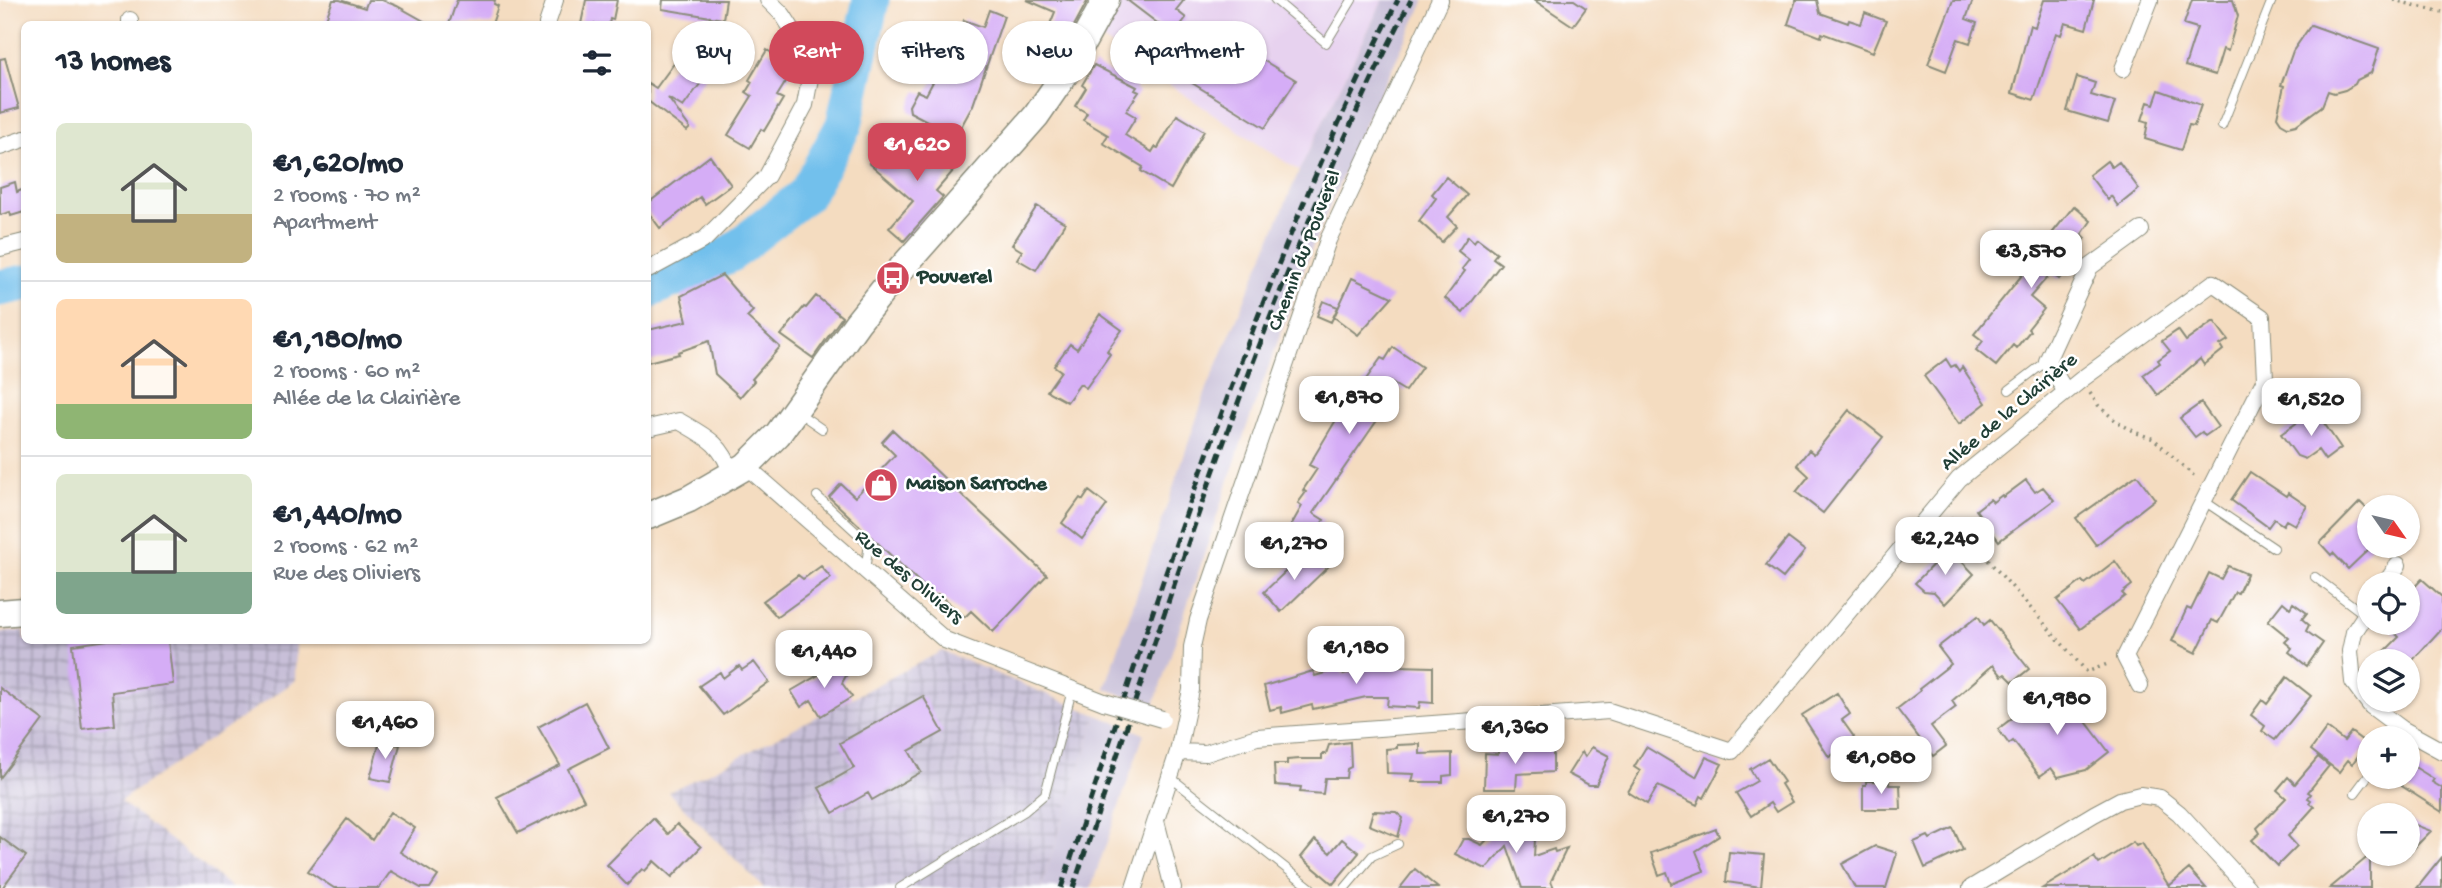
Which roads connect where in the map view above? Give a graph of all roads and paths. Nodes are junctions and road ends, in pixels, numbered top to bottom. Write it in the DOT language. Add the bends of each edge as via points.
graph roads {
  1 [pos="555,0"];
  2 [pos="768,0"];
  3 [pos="1106,0"];
  4 [pos="1275,0"];
  5 [pos="1352,0"];
  6 [pos="1440,0"];
  7 [pos="2150,0"];
  8 [pos="2272,0"];
  9 [pos="2393,0"];
  10 [pos="2442,12"];
  11 [pos="548,21"];
  12 [pos="2123,69"];
  13 [pos="2222,126"];
  14 [pos="21,140"];
  15 [pos="0,147"];
  16 [pos="2141,229"];
  17 [pos="21,243"];
  18 [pos="0,248"];
  19 [pos="651,268"];
  20 [pos="2047,361"];
  21 [pos="2081,379"];
  22 [pos="2009,390"];
  23 [pos="2066,392"];
  24 [pos="796,411"];
  25 [pos="651,427"];
  26 [pos="822,429"];
  27 [pos="739,470"];
  28 [pos="2206,495"];
  29 [pos="817,496"];
  30 [pos="1938,504"];
  31 [pos="651,515"];
  32 [pos="2274,548"];
  33 [pos="2398,565"];
  34 [pos="865,570"];
  35 [pos="2393,572"];
  36 [pos="2315,577"];
  37 [pos="2357,604"];
  38 [pos="21,611"];
  39 [pos="0,613"];
  40 [pos="2357,627"];
  41 [pos="2125,657"];
  42 [pos="2140,686"];
  43 [pos="1072,690"];
  44 [pos="1183,726"];
  45 [pos="2390,726"];
  46 [pos="2420,742"];
  47 [pos="2442,751"];
  48 [pos="1178,752"];
  49 [pos="1170,777"];
  50 [pos="2358,789"];
  51 [pos="2355,793"];
  52 [pos="1156,821"];
  53 [pos="1398,844"];
  54 [pos="1135,884"];
  55 [pos="900,888"];
  56 [pos="1172,888"];
  57 [pos="1311,888"];
  58 [pos="1345,888"];
  59 [pos="1971,888"];
  60 [pos="2248,888"];
  1 -- 11 [label="street"];
  2 -- 19 [label="street" via="813,62 805,105 767,176 705,239"];
  3 -- 24 [label="main road" via="1068,71 1036,116 857,323"];
  4 -- 5 [label="lane" via="1326,43"];
  6 -- 44 [label="street, Chemin du Pouverel" via="1328,240 1198,620"];
  7 -- 12 [label="street"];
  8 -- 13 [label="lane"];
  9 -- 10 [label="path"];
  14 -- 15 [label="street"];
  16 -- 20 [label="street" via="2091,267"];
  17 -- 18 [label="street"];
  20 -- 22 [label="lane"];
  20 -- 23 [label="street"];
  21 -- 23 [label="street, Allée de la Clairière"];
  21 -- 28 [label="path" via="2098,405 2117,422 2154,439"];
  21 -- 28 [label="street, Allée de la Clairière" via="2213,283 2262,317 2265,379"];
  23 -- 30 [label="street, Allée de la Clairière" via="1959,479"];
  24 -- 26 [label="lane"];
  24 -- 27 [label="main road"];
  25 -- 27 [label="street" via="679,421 720,448"];
  27 -- 31 [label="main road" via="690,499"];
  27 -- 34 [label="street, Rue des Oliviers"];
  28 -- 32 [label="lane"];
  28 -- 41 [label="street, Allée de la Clairière"];
  29 -- 34 [label="lane" via="869,544"];
  30 -- 41 [label="path" via="2087,672"];
  30 -- 48 [label="street, Allée de la Clairière" via="1732,751 1609,711 1257,737 1206,753"];
  33 -- 35 [label="street"];
  34 -- 43 [label="street, Rue des Oliviers" via="945,640"];
  36 -- 37 [label="lane"];
  38 -- 39 [label="main road"];
  40 -- 45 [label="street" via="2350,651 2353,682"];
  41 -- 42 [label="street"];
  43 -- 44 [label="street, Rue des Oliviers, bridge"];
  43 -- 55 [label="lane" via="1045,794"];
  44 -- 48 [label="street, Chemin du Pouverel"];
  46 -- 47 [label="street"];
  48 -- 49 [label="street, Chemin du Pouverel"];
  49 -- 52 [label="street, Chemin du Pouverel"];
  49 -- 57 [label="lane"];
  50 -- 51 [label="lane"];
  52 -- 54 [label="street, Chemin du Pouverel"];
  52 -- 56 [label="street"];
  53 -- 58 [label="lane" via="1372,856"];
  54 -- 56 [label="street" via="1164,880"];
  59 -- 60 [label="street" via="2094,814 2140,795 2160,798 2179,813"];
}
